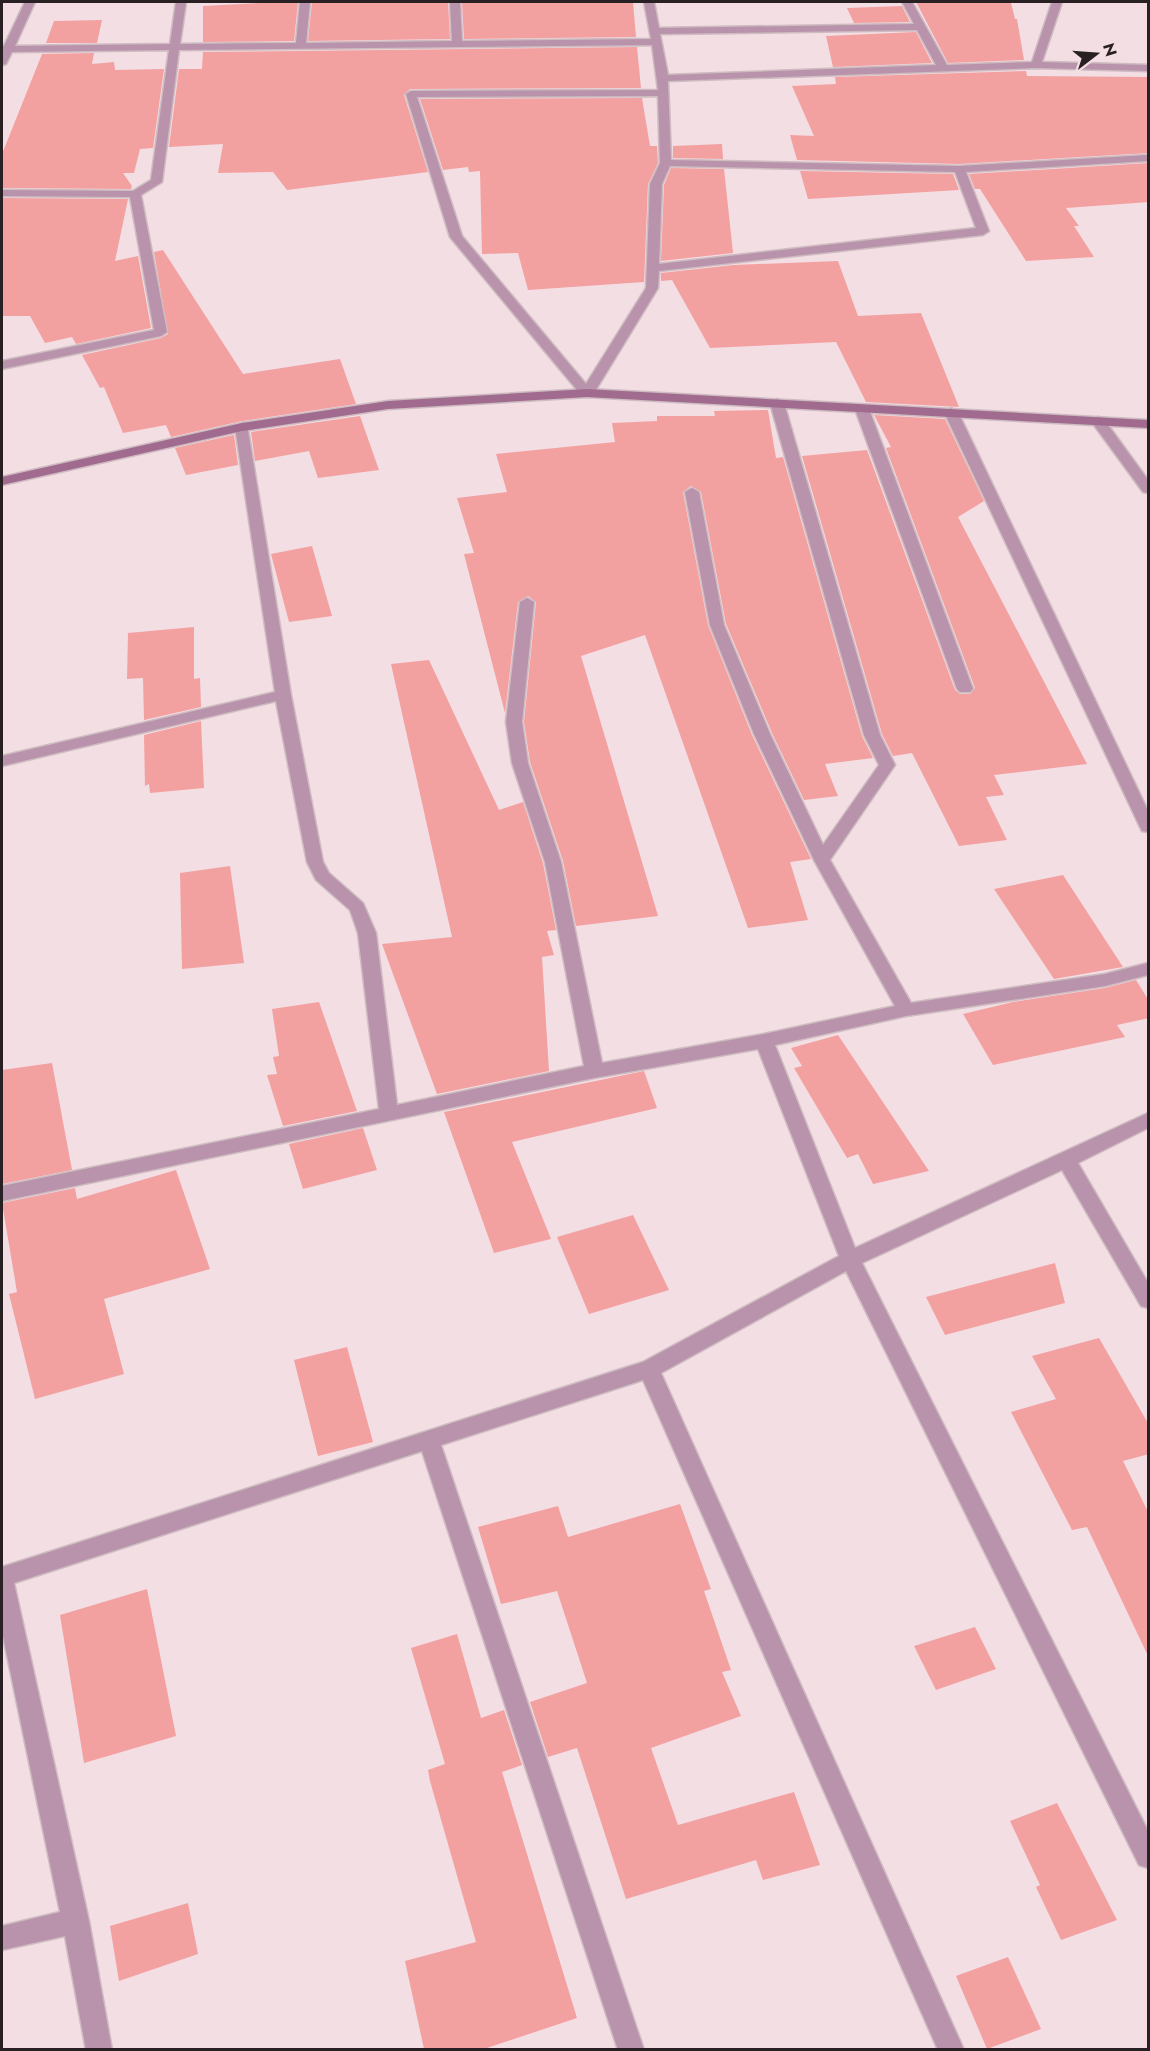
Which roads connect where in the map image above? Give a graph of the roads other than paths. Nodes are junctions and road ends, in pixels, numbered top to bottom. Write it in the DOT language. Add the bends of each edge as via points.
graph roads {
  1 [pos="30,2"];
  2 [pos="181,2"];
  3 [pos="305,2"];
  4 [pos="455,2"];
  5 [pos="649,2"];
  6 [pos="907,2"];
  7 [pos="1057,2"];
  8 [pos="921,27"];
  9 [pos="655,37"];
  10 [pos="458,44"];
  11 [pos="301,46"];
  12 [pos="174,47"];
  13 [pos="4,49"];
  14 [pos="2,62"];
  15 [pos="1036,65"];
  16 [pos="943,68"];
  17 [pos="1149,68"];
  18 [pos="663,78"];
  19 [pos="663,93"];
  20 [pos="1149,158"];
  21 [pos="666,163"];
  22 [pos="959,169"];
  23 [pos="2,193"];
  24 [pos="135,194"];
  25 [pos="651,268"];
  26 [pos="2,365"];
  27 [pos="587,393"];
  28 [pos="777,403"];
  29 [pos="862,409"];
  30 [pos="951,411"];
  31 [pos="1098,421"];
  32 [pos="1149,424"];
  33 [pos="242,427"];
  34 [pos="2,481"];
  35 [pos="1149,489"];
  36 [pos="692,492"];
  37 [pos="526,602"];
  38 [pos="965,689"];
  39 [pos="283,695"];
  40 [pos="2,761"];
  41 [pos="1149,826"];
  42 [pos="822,860"];
  43 [pos="1149,969"];
  44 [pos="906,1010"];
  45 [pos="764,1041"];
  46 [pos="594,1071"];
  47 [pos="389,1112"];
  48 [pos="1149,1120"];
  49 [pos="1066,1160"];
  50 [pos="2,1194"];
  51 [pos="850,1259"];
  52 [pos="1149,1300"];
  53 [pos="649,1369"];
  54 [pos="429,1440"];
  55 [pos="2,1578"];
  56 [pos="1149,1856"];
  57 [pos="76,1922"];
  58 [pos="2,1938"];
  59 [pos="99,2049"];
  60 [pos="631,2049"];
  61 [pos="951,2049"];
  1 -- 13 [label="street"];
  2 -- 12 [label="street"];
  3 -- 11 [label="street"];
  4 -- 10 [label="street"];
  5 -- 9 [label="street"];
  6 -- 8 [label="street"];
  7 -- 15 [label="street"];
  8 -- 9 [label="street"];
  8 -- 16 [label="street"];
  9 -- 10 [label="street"];
  9 -- 18 [label="street"];
  10 -- 11 [label="street"];
  11 -- 12 [label="street"];
  12 -- 13 [label="street"];
  12 -- 24 [label="street" via="156,182"];
  13 -- 14 [label="street"];
  15 -- 16 [label="street"];
  15 -- 17 [label="street"];
  16 -- 18 [label="street"];
  18 -- 19 [label="street"];
  19 -- 21 [label="street"];
  19 -- 27 [label="street" via="411,94 456,237"];
  20 -- 22 [label="street"];
  21 -- 22 [label="street"];
  21 -- 25 [label="street" via="656,184"];
  22 -- 25 [label="street" via="983,231"];
  23 -- 24 [label="street"];
  24 -- 26 [label="street" via="161,332"];
  25 -- 27 [label="street" via="651,288"];
  27 -- 28 [label="street"];
  27 -- 33 [label="street" via="388,405"];
  28 -- 29 [label="street"];
  28 -- 42 [label="street" via="872,735 887,765"];
  29 -- 30 [label="street"];
  29 -- 38 [label="street"];
  30 -- 31 [label="street"];
  30 -- 41 [label="street"];
  31 -- 32 [label="street"];
  31 -- 35 [label="street"];
  33 -- 34 [label="street"];
  33 -- 39 [label="street"];
  36 -- 42 [label="street" via="717,625 762,734"];
  37 -- 46 [label="street" via="514,722 520,763 553,862"];
  39 -- 40 [label="street"];
  39 -- 47 [label="street" via="315,862 322,876 357,907 367,933"];
  42 -- 44 [label="street"];
  43 -- 44 [label="street" via="1105,980"];
  44 -- 45 [label="street"];
  45 -- 46 [label="street"];
  45 -- 51 [label="street"];
  46 -- 47 [label="street"];
  47 -- 50 [label="street"];
  48 -- 49 [label="street"];
  49 -- 51 [label="street"];
  49 -- 52 [label="street"];
  51 -- 53 [label="street"];
  51 -- 56 [label="street"];
  53 -- 54 [label="street"];
  53 -- 61 [label="street"];
  54 -- 55 [label="street"];
  54 -- 60 [label="street"];
  55 -- 57 [label="street"];
  57 -- 58 [label="street"];
  57 -- 59 [label="street"];
}
